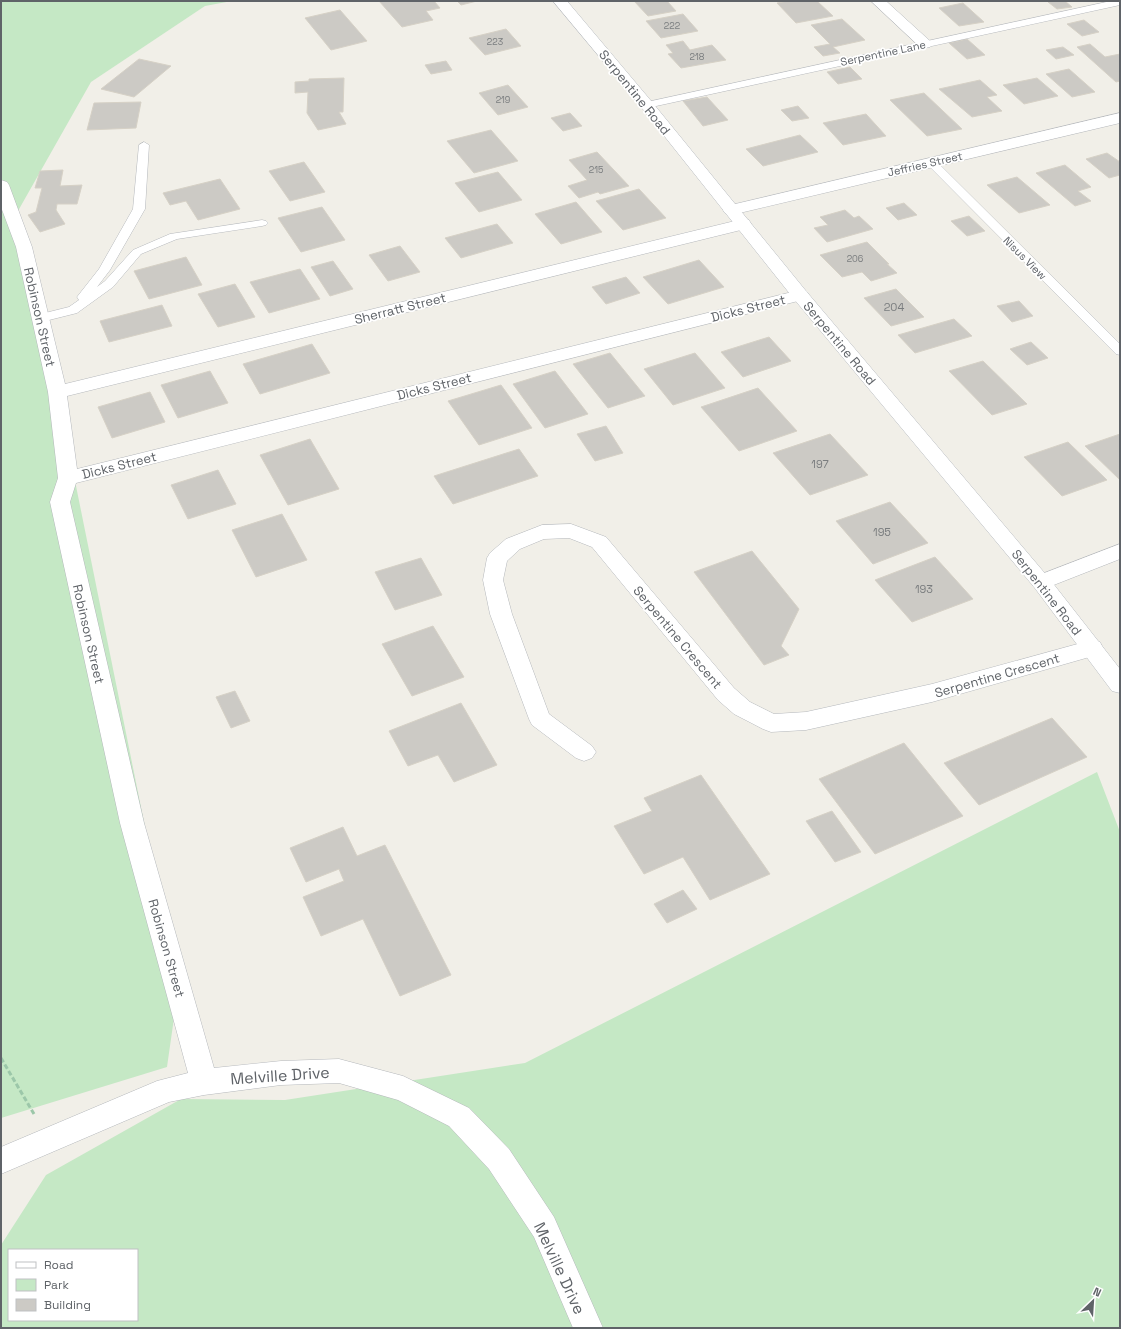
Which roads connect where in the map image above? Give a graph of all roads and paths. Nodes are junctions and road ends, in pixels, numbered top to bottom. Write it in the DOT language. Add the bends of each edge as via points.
graph roads {
  1 [pos="560,1"];
  2 [pos="878,1"];
  3 [pos="1120,2"];
  4 [pos="925,44"];
  5 [pos="647,105"];
  6 [pos="1120,118"];
  7 [pos="144,145"];
  8 [pos="932,163"];
  9 [pos="1,185"];
  10 [pos="731,210"];
  11 [pos="262,223"];
  12 [pos="743,224"];
  13 [pos="800,295"];
  14 [pos="73,310"];
  15 [pos="40,318"];
  16 [pos="1120,352"];
  17 [pos="57,392"];
  18 [pos="68,478"];
  19 [pos="1120,551"];
  20 [pos="1041,582"];
  21 [pos="1092,648"];
  22 [pos="1120,684"];
  23 [pos="584,752"];
  24 [pos="1,1058"];
  25 [pos="204,1082"];
  26 [pos="50,1140"];
  27 [pos="1,1161"];
  28 [pos="588,1328"];
  1 -- 5 [label="street, Serpentine Road"];
  2 -- 4 [label="street"];
  3 -- 4 [label="lane, Serpentine Lane"];
  4 -- 5 [label="lane, Serpentine Lane"];
  5 -- 10 [label="street, Serpentine Road"];
  6 -- 8 [label="street, Jeffries Street"];
  7 -- 14 [label="lane" via="139,209 104,270"];
  8 -- 10 [label="street, Jeffries Street"];
  8 -- 16 [label="lane, Nisus View"];
  9 -- 15 [label="street, Robinson Street" via="24,247"];
  10 -- 12 [label="street, Serpentine Road"];
  11 -- 14 [label="lane" via="174,236 137,252 108,284"];
  12 -- 13 [label="street, Serpentine Road"];
  12 -- 17 [label="street, Sherratt Street"];
  13 -- 18 [label="street, Dicks Street"];
  13 -- 20 [label="street, Serpentine Road"];
  14 -- 15 [label="lane"];
  15 -- 17 [label="street, Robinson Street"];
  17 -- 18 [label="street, Robinson Street"];
  18 -- 25 [label="street, Robinson Street" via="60,502 123,785"];
  19 -- 20 [label="street"];
  20 -- 21 [label="street, Serpentine Road"];
  21 -- 22 [label="street, Serpentine Road"];
  21 -- 23 [label="street, Serpentine Crescent" via="932,693 806,722 771,723 742,708 726,694 599,542 571,531 542,532 513,544 497,558 493,580 501,614 540,719"];
  24 -- 26 [label="path"];
  25 -- 26 [label="street, Melville Drive" via="167,1090"];
  25 -- 28 [label="street, Melville Drive" via="281,1073 339,1071 403,1089 459,1117 498,1159 544,1227"];
  26 -- 27 [label="street, Melville Drive"];
}
